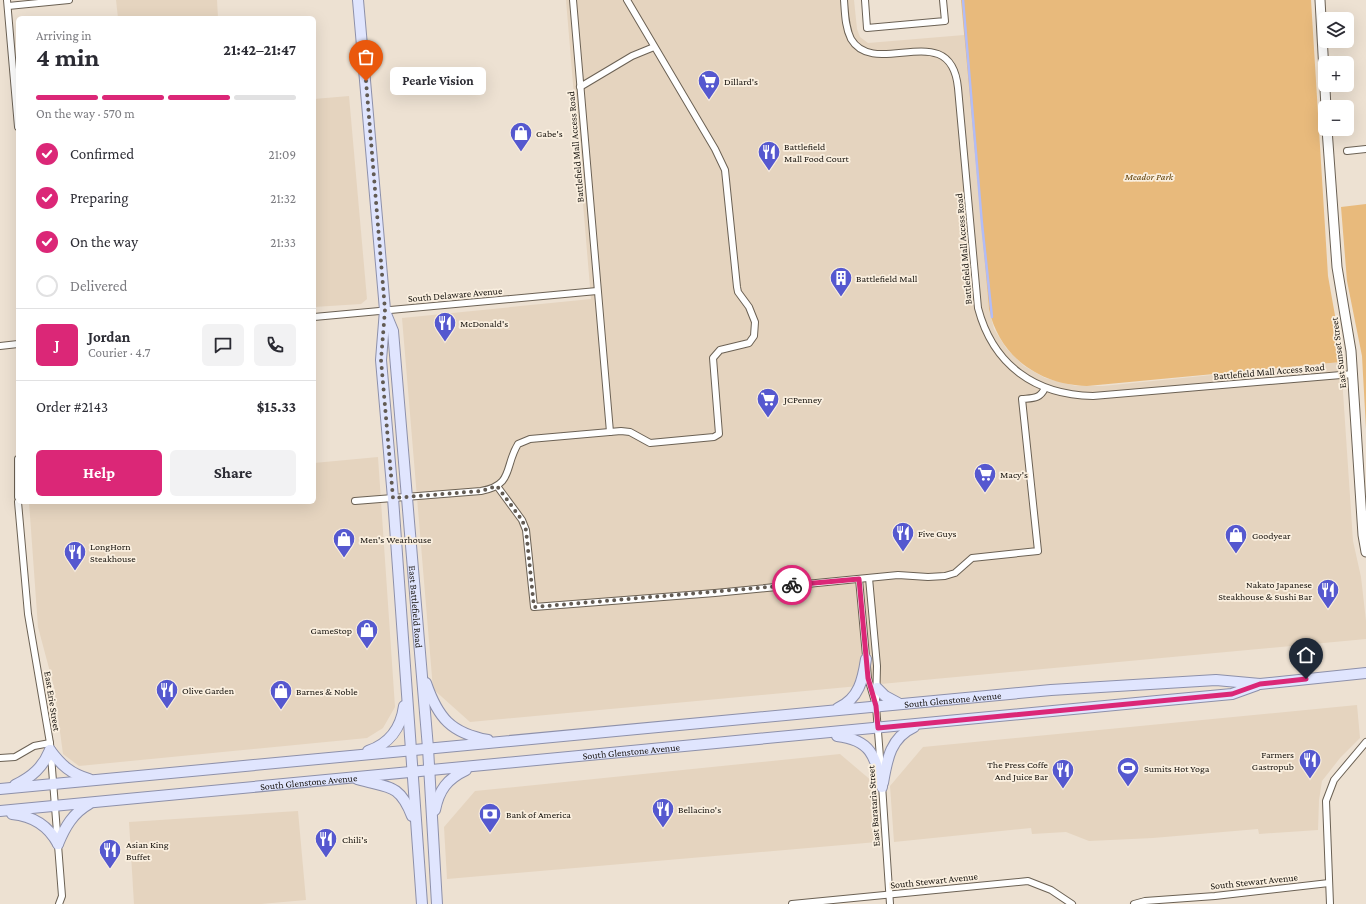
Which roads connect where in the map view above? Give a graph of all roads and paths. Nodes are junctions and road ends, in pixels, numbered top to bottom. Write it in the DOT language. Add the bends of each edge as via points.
graph roads {
  1 [pos="69,0"];
  2 [pos="358,0"];
  3 [pos="573,0"];
  4 [pos="627,0"];
  5 [pos="844,0"];
  6 [pos="864,0"];
  7 [pos="943,0"];
  8 [pos="1320,0"];
  9 [pos="8,3"];
  10 [pos="654,46"];
  11 [pos="580,87"];
  12 [pos="1326,100"];
  13 [pos="16,102"];
  14 [pos="1328,136"];
  15 [pos="1366,149"];
  16 [pos="1347,151"];
  17 [pos="597,291"];
  18 [pos="385,310"];
  19 [pos="316,317"];
  20 [pos="16,344"];
  21 [pos="0,346"];
  22 [pos="1353,374"];
  23 [pos="1045,388"];
  24 [pos="610,432"];
  25 [pos="496,487"];
  26 [pos="407,497"];
  27 [pos="393,498"];
  28 [pos="355,501"];
  29 [pos="18,504"];
  30 [pos="1366,552"];
  31 [pos="869,578"];
  32 [pos="859,579"];
  33 [pos="866,659"];
  34 [pos="421,671"];
  35 [pos="1366,673"];
  36 [pos="1260,684"];
  37 [pos="877,688"];
  38 [pos="406,695"];
  39 [pos="900,704"];
  40 [pos="876,706"];
  41 [pos="832,710"];
  42 [pos="920,724"];
  43 [pos="878,728"];
  44 [pos="813,734"];
  45 [pos="498,742"];
  46 [pos="1366,742"];
  47 [pos="50,746"];
  48 [pos="428,748"];
  49 [pos="410,750"];
  50 [pos="356,755"];
  51 [pos="0,758"];
  52 [pos="472,766"];
  53 [pos="429,770"];
  54 [pos="413,772"];
  55 [pos="353,778"];
  56 [pos="95,780"];
  57 [pos="53,784"];
  58 [pos="882,787"];
  59 [pos="5,789"];
  60 [pos="92,803"];
  61 [pos="55,806"];
  62 [pos="0,812"];
  63 [pos="433,820"];
  64 [pos="416,826"];
  65 [pos="58,844"];
  66 [pos="1329,883"];
  67 [pos="890,895"];
  68 [pos="1215,896"];
  69 [pos="60,904"];
  70 [pos="422,904"];
  71 [pos="437,904"];
  72 [pos="792,904"];
  73 [pos="890,904"];
  74 [pos="1072,904"];
  75 [pos="1134,904"];
  76 [pos="1216,904"];
  77 [pos="1330,904"];
  1 -- 9 [label="street"];
  2 -- 18 [label="main road, East Battlefield Road"];
  3 -- 11 [label="street, Battlefield Mall Access Road"];
  4 -- 10 [label="street"];
  5 -- 23 [label="street, Battlefield Mall Access Road" via="849,33 861,50 877,54 932,52 944,57 953,67 958,80 980,317 1002,358 1022,375"];
  6 -- 7 [label="street" via="867,28 945,21"];
  8 -- 12 [label="main road"];
  9 -- 13 [label="street"];
  10 -- 11 [label="street"];
  10 -- 24 [label="street" via="725,170 737,287 753,315 755,330 749,343 720,350 713,358 719,428 717,435 650,443 630,432"];
  11 -- 17 [label="street, Battlefield Mall Access Road"];
  14 -- 22 [label="main road, East Sunset Street" via="1337,267"];
  15 -- 16 [label="street"];
  17 -- 18 [label="street, South Delaware Avenue"];
  17 -- 24 [label="street, Battlefield Mall Access Road"];
  18 -- 19 [label="street, South Delaware Avenue"];
  18 -- 26 [label="main road, East Battlefield Road" via="393,331"];
  18 -- 27 [label="main road, East Battlefield Road" via="381,360"];
  20 -- 21 [label="street"];
  22 -- 23 [label="street, Battlefield Mall Access Road" via="1105,395 1070,394"];
  22 -- 30 [label="main road, East Sunset Street"];
  23 -- 31 [label="street" via="1038,397 1022,399 1038,551 972,558 955,573 945,576 898,575"];
  24 -- 25 [label="street" via="522,441 516,449 506,477"];
  25 -- 26 [label="street" via="481,491"];
  25 -- 32 [label="street" via="522,520 526,530 534,607"];
  26 -- 27 [label="street"];
  26 -- 34 [label="main road, East Battlefield Road"];
  27 -- 28 [label="street"];
  27 -- 38 [label="main road, East Battlefield Road"];
  29 -- 47 [label="street, East Erie Street" via="28,614"];
  31 -- 32 [label="street"];
  31 -- 37 [label="street"];
  32 -- 33 [label="street"];
  33 -- 40 [label="street" via="870,691"];
  33 -- 41 [label="main road" via="855,696 846,704"];
  34 -- 45 [label="main road" via="434,705 449,725 466,734"];
  34 -- 48 [label="main road, East Battlefield Road"];
  35 -- 36 [label="main road, South Glenstone Avenue"];
  36 -- 39 [label="main road, South Glenstone Avenue" via="1216,680 1051,690"];
  36 -- 42 [label="main road, South Glenstone Avenue" via="1232,694"];
  37 -- 39 [label="main road" via="889,699"];
  37 -- 40 [label="street"];
  38 -- 49 [label="main road, East Battlefield Road"];
  38 -- 50 [label="main road" via="401,718 392,735 376,748"];
  39 -- 40 [label="main road, South Glenstone Avenue"];
  40 -- 41 [label="main road, South Glenstone Avenue"];
  40 -- 43 [label="street, East Barataria Street"];
  41 -- 45 [label="main road, South Glenstone Avenue"];
  42 -- 43 [label="main road, South Glenstone Avenue"];
  42 -- 58 [label="main road" via="905,731 893,745"];
  43 -- 44 [label="main road, South Glenstone Avenue"];
  43 -- 58 [label="street, East Barataria Street"];
  44 -- 52 [label="main road, South Glenstone Avenue"];
  44 -- 58 [label="main road" via="847,737 866,746 874,757"];
  45 -- 48 [label="main road, South Glenstone Avenue"];
  46 -- 66 [label="street" via="1334,780 1326,801"];
  47 -- 51 [label="street" via="34,746 15,757"];
  47 -- 56 [label="main road" via="59,762 69,771"];
  47 -- 57 [label="street, East Erie Street"];
  47 -- 59 [label="main road" via="46,759 37,771 26,780"];
  48 -- 49 [label="main road, South Glenstone Avenue"];
  48 -- 53 [label="main road, East Battlefield Road"];
  49 -- 50 [label="main road, South Glenstone Avenue"];
  49 -- 54 [label="main road, East Battlefield Road"];
  50 -- 56 [label="main road, South Glenstone Avenue"];
  52 -- 53 [label="main road, South Glenstone Avenue"];
  52 -- 63 [label="main road" via="456,774 444,785 437,799"];
  53 -- 54 [label="main road, South Glenstone Avenue"];
  53 -- 63 [label="main road, East Battlefield Road"];
  54 -- 55 [label="main road, South Glenstone Avenue"];
  54 -- 64 [label="main road, East Battlefield Road"];
  55 -- 60 [label="main road, South Glenstone Avenue"];
  55 -- 64 [label="main road" via="380,784 402,795"];
  56 -- 57 [label="main road, South Glenstone Avenue"];
  57 -- 59 [label="main road, South Glenstone Avenue"];
  57 -- 61 [label="street, East Erie Street"];
  58 -- 67 [label="street, East Barataria Street"];
  60 -- 61 [label="main road, South Glenstone Avenue"];
  60 -- 65 [label="main road" via="74,816"];
  61 -- 62 [label="main road, South Glenstone Avenue"];
  61 -- 65 [label="street, East Erie Street"];
  62 -- 65 [label="main road" via="35,820 49,830"];
  63 -- 71 [label="main road, East Battlefield Road"];
  64 -- 70 [label="main road, East Battlefield Road"];
  65 -- 69 [label="street, East Erie Street" via="62,896"];
  66 -- 68 [label="street, South Stewart Avenue"];
  66 -- 77 [label="street"];
  67 -- 72 [label="street, South Stewart Avenue"];
  67 -- 73 [label="street, East Barataria Street"];
  67 -- 74 [label="street, South Stewart Avenue" via="1028,881 1052,890"];
  68 -- 75 [label="street, South Stewart Avenue"];
  68 -- 76 [label="street"];
}
